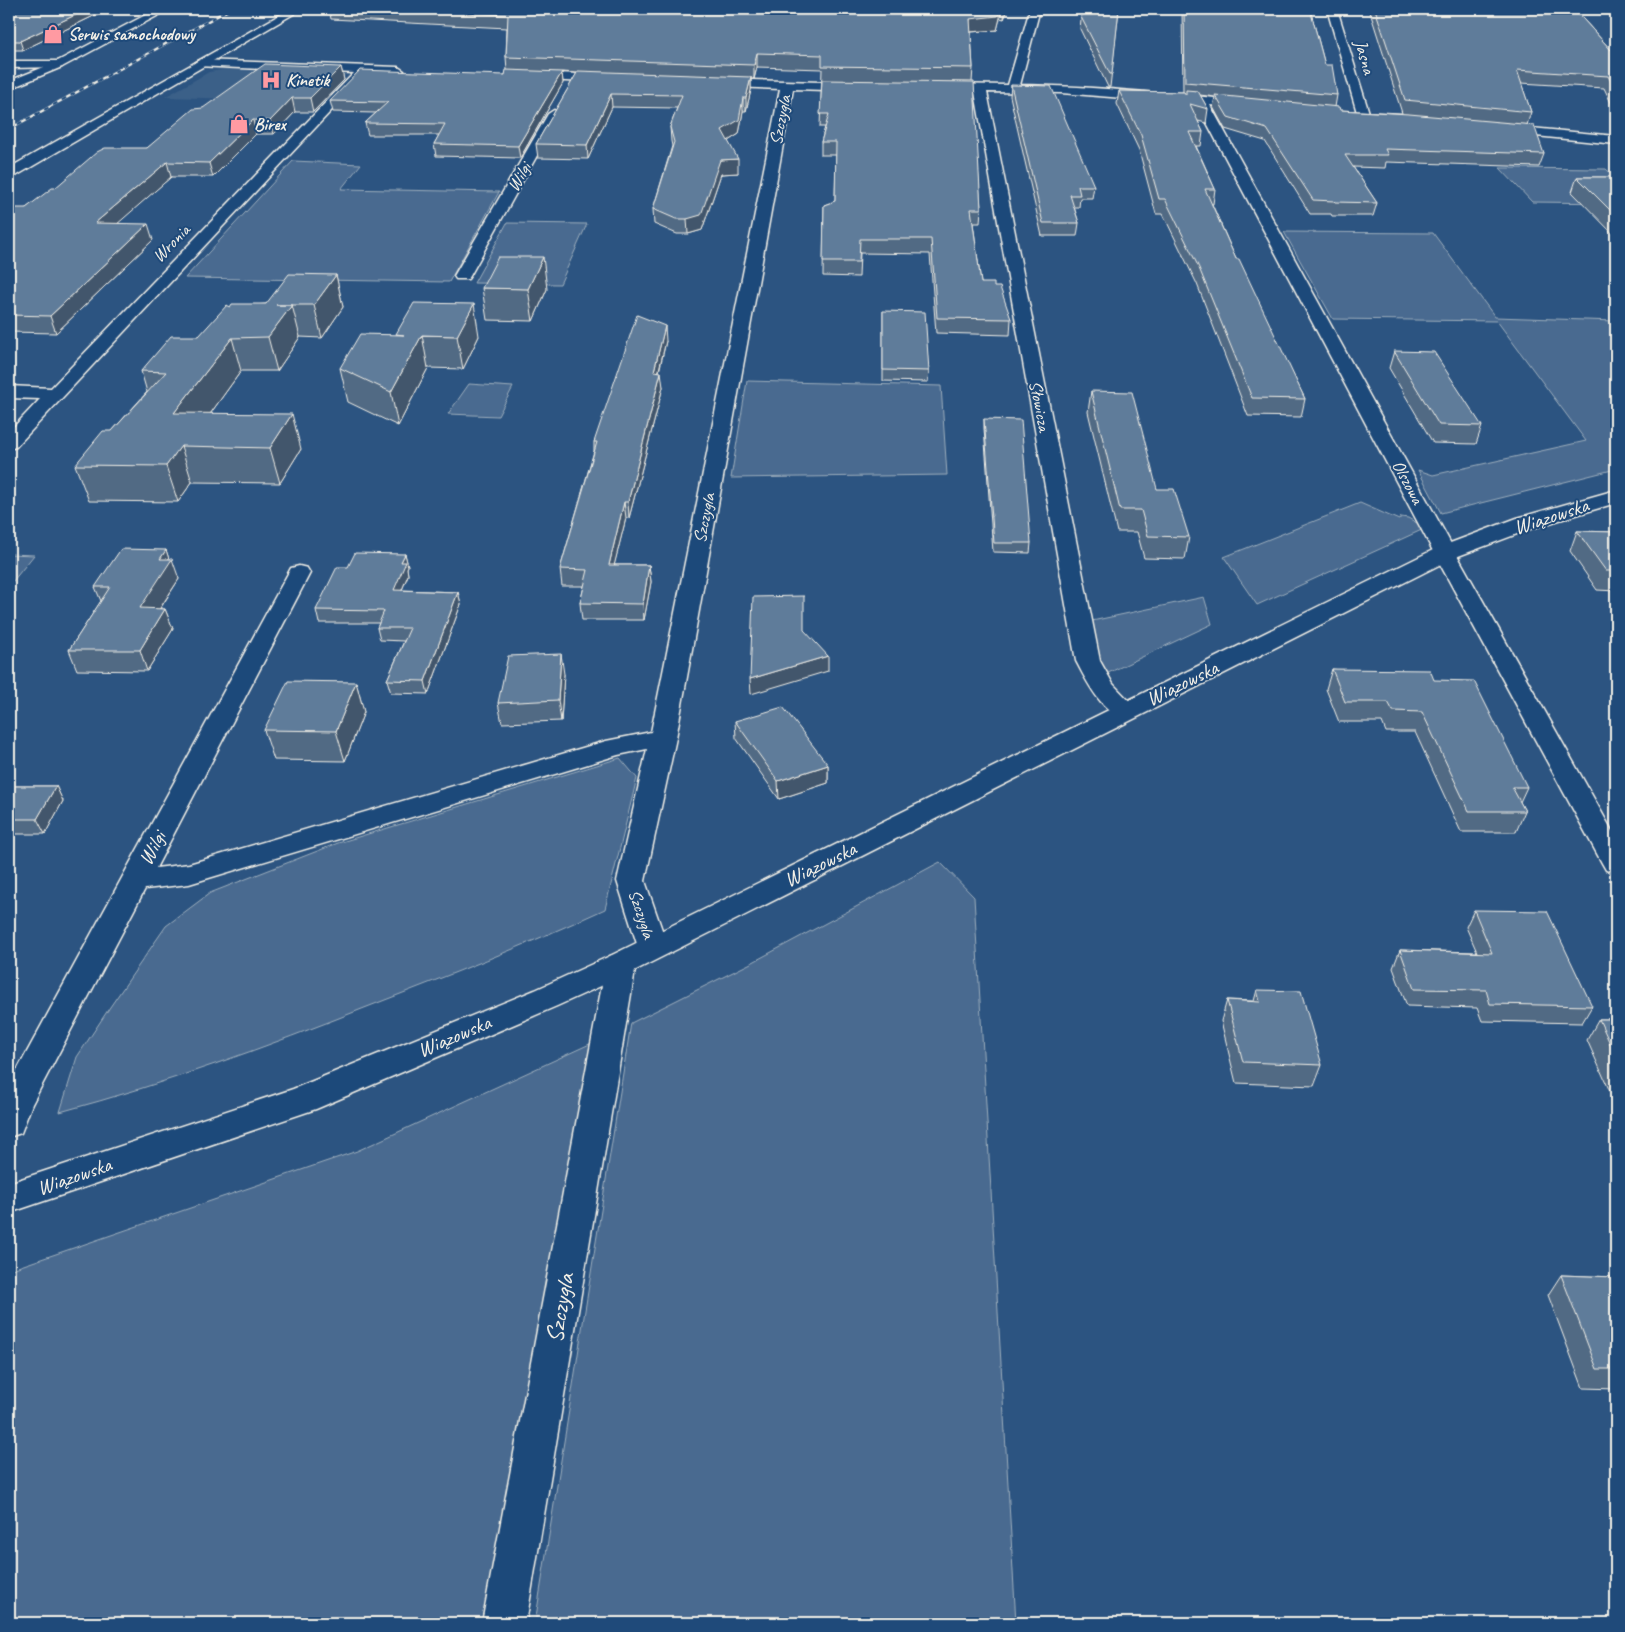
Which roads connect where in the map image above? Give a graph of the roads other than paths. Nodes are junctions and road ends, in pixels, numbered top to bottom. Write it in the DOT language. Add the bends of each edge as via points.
graph roads {
  1 [pos="165,9"];
  2 [pos="297,9"];
  3 [pos="1035,9"];
  4 [pos="1332,9"];
  5 [pos="200,64"];
  6 [pos="9,65"];
  7 [pos="58,65"];
  8 [pos="363,70"];
  9 [pos="411,72"];
  10 [pos="507,75"];
  11 [pos="574,78"];
  12 [pos="622,79"];
  13 [pos="700,82"];
  14 [pos="9,85"];
  15 [pos="787,86"];
  16 [pos="872,87"];
  17 [pos="928,88"];
  18 [pos="980,88"];
  19 [pos="1013,88"];
  20 [pos="1201,100"];
  21 [pos="1268,107"];
  22 [pos="1364,116"];
  23 [pos="1482,127"];
  24 [pos="1616,140"];
  25 [pos="9,174"];
  26 [pos="462,276"];
  27 [pos="9,392"];
  28 [pos="55,394"];
  29 [pos="9,443"];
  30 [pos="1613,500"];
  31 [pos="1445,553"];
  32 [pos="299,573"];
  33 [pos="1126,711"];
  34 [pos="662,738"];
  35 [pos="1616,863"];
  36 [pos="135,880"];
  37 [pos="653,947"];
  38 [pos="622,964"];
  39 [pos="9,1123"];
  40 [pos="9,1198"];
  41 [pos="504,1623"];
  1 -- 7 [label="street"];
  2 -- 5 [label="street"];
  3 -- 19 [label="street"];
  4 -- 22 [label="street, Jasna"];
  5 -- 8 [label="street"];
  5 -- 25 [label="street"];
  6 -- 7 [label="street"];
  7 -- 14 [label="street"];
  8 -- 9 [label="street"];
  8 -- 28 [label="street, Wronia"];
  10 -- 11 [label="street"];
  11 -- 12 [label="street"];
  11 -- 26 [label="street, Wilgi"];
  13 -- 15 [label="street"];
  15 -- 16 [label="street"];
  15 -- 34 [label="street, Szczygla"];
  17 -- 18 [label="street"];
  18 -- 19 [label="street"];
  18 -- 33 [label="street, Słowicza" via="1088,661 1103,688"];
  19 -- 20 [label="street"];
  20 -- 21 [label="street"];
  20 -- 31 [label="street, Olszowa"];
  23 -- 24 [label="street"];
  27 -- 28 [label="street"];
  28 -- 29 [label="street, Wronia"];
  30 -- 31 [label="street, Wiązowska" via="1524,523"];
  31 -- 33 [label="street, Wiązowska"];
  31 -- 35 [label="street, Olszowa"];
  32 -- 36 [label="street, Wilgi"];
  33 -- 37 [label="street, Wiązowska"];
  34 -- 36 [label="street" via="615,747 189,874"];
  34 -- 37 [label="street, Szczygla" via="631,881"];
  36 -- 39 [label="street, Wilgi" via="16,1103"];
  37 -- 38 [label="street, Wiązowska"];
  38 -- 40 [label="street, Wiązowska" via="304,1099"];
  38 -- 41 [label="street, Szczygla"];
}
